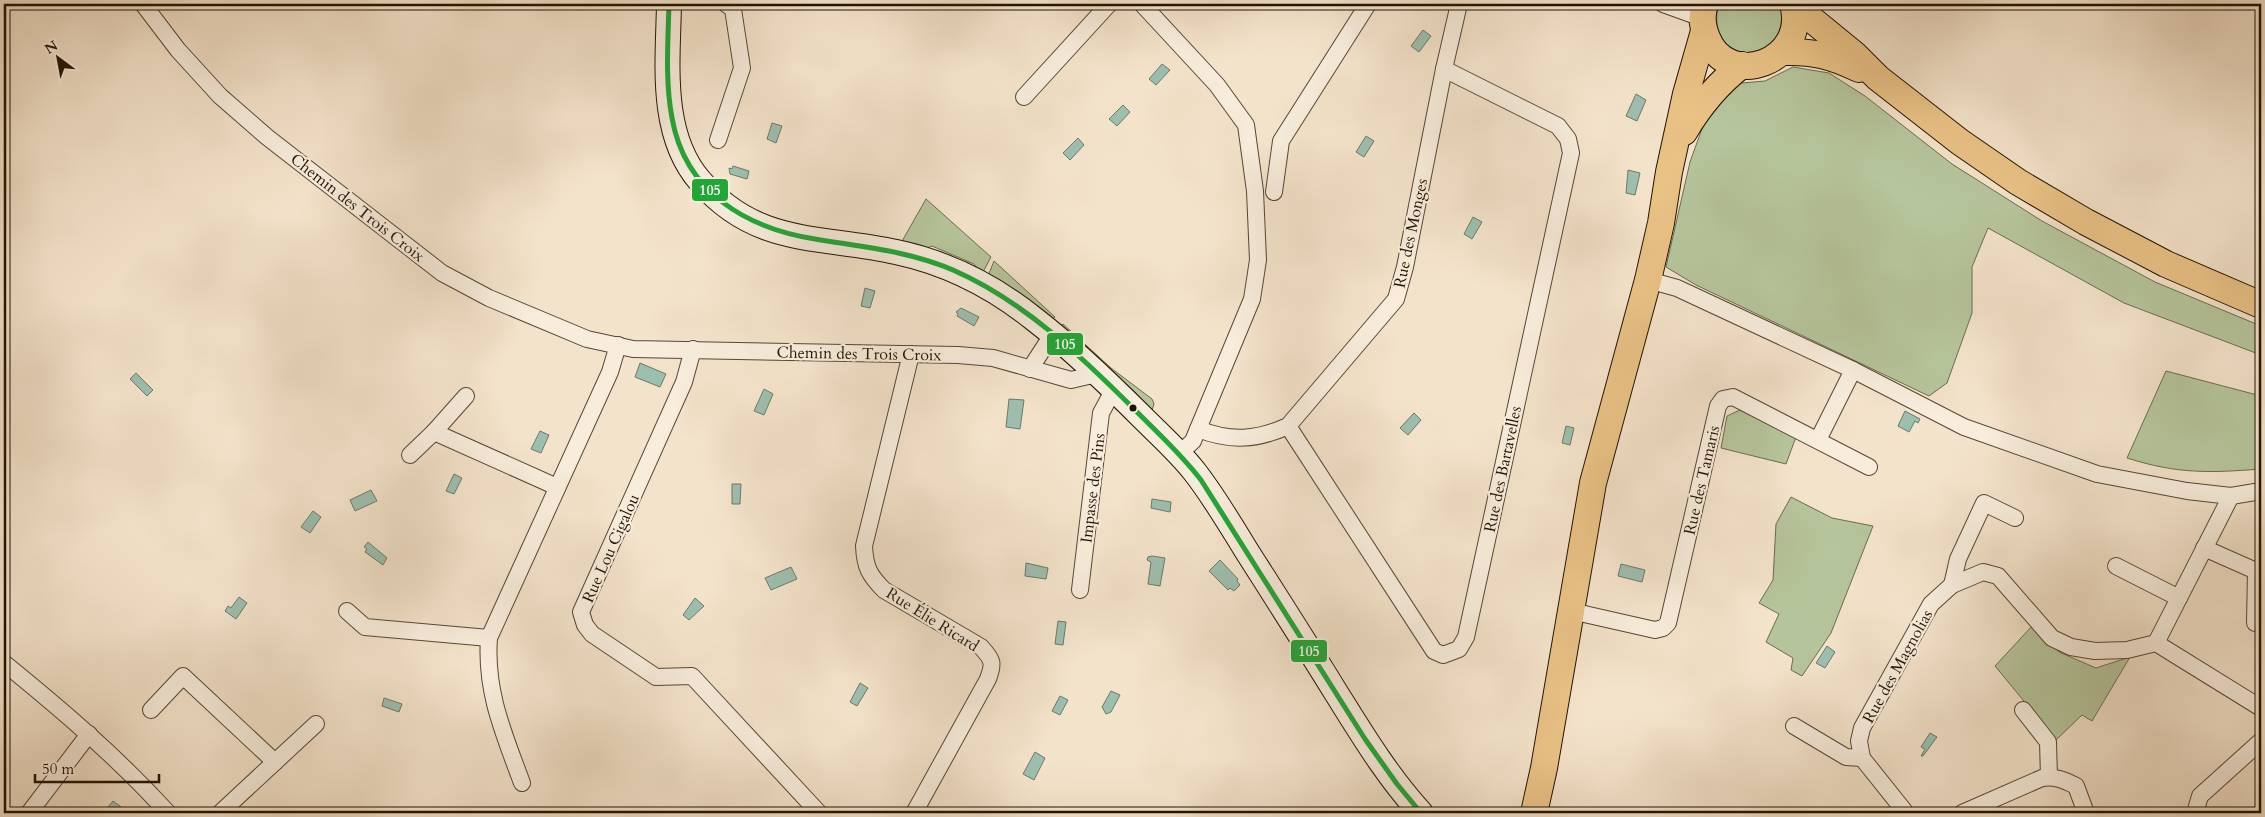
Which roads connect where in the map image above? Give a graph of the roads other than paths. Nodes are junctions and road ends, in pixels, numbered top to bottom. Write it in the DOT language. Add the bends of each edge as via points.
graph roads {
  1 [pos="143,4"];
  2 [pos="669,4"];
  3 [pos="726,4"];
  4 [pos="1109,4"];
  5 [pos="1142,4"];
  6 [pos="1368,4"];
  7 [pos="1459,4"];
  8 [pos="1663,4"];
  9 [pos="1794,4"];
  10 [pos="1704,17"];
  11 [pos="1783,52"];
  12 [pos="1742,66"];
  13 [pos="1444,69"];
  14 [pos="1878,78"];
  15 [pos="1024,97"];
  16 [pos="718,140"];
  17 [pos="1676,146"];
  18 [pos="1274,192"];
  19 [pos="1648,280"];
  20 [pos="2261,305"];
  21 [pos="1052,334"];
  22 [pos="618,345"];
  23 [pos="693,349"];
  24 [pos="911,354"];
  25 [pos="1030,369"];
  26 [pos="1853,370"];
  27 [pos="1105,382"];
  28 [pos="466,396"];
  29 [pos="1288,426"];
  30 [pos="1198,429"];
  31 [pos="434,432"];
  32 [pos="1818,440"];
  33 [pos="1179,454"];
  34 [pos="410,455"];
  35 [pos="1869,467"];
  36 [pos="557,488"];
  37 [pos="2261,491"];
  38 [pos="2232,496"];
  39 [pos="2015,518"];
  40 [pos="2204,548"];
  41 [pos="2116,566"];
  42 [pos="1952,585"];
  43 [pos="1080,590"];
  44 [pos="2179,598"];
  45 [pos="347,611"];
  46 [pos="1571,611"];
  47 [pos="2255,623"];
  48 [pos="489,638"];
  49 [pos="2156,643"];
  50 [pos="4,663"];
  51 [pos="2261,708"];
  52 [pos="152,710"];
  53 [pos="2023,710"];
  54 [pos="316,724"];
  55 [pos="1794,726"];
  56 [pos="89,734"];
  57 [pos="2261,741"];
  58 [pos="1862,758"];
  59 [pos="275,762"];
  60 [pos="1544,768"];
  61 [pos="2049,777"];
  62 [pos="522,783"];
  63 [pos="29,813"];
  64 [pos="168,813"];
  65 [pos="220,813"];
  66 [pos="819,813"];
  67 [pos="914,813"];
  68 [pos="1421,813"];
  69 [pos="1516,813"];
  70 [pos="1534,813"];
  71 [pos="1906,813"];
  72 [pos="1962,813"];
  73 [pos="2086,813"];
  74 [pos="2195,813"];
  1 -- 22 [label="street, Chemin des Trois Croix" via="178,50 220,96 442,273 489,298 587,338"];
  2 -- 21 [label="main road" via="669,92 673,126 683,156 698,179 732,212 754,225 786,235 894,251 938,264 999,293"];
  3 -- 16 [label="street" via="733,8 742,68"];
  4 -- 15 [label="street"];
  5 -- 30 [label="street" via="1217,85 1246,125 1255,191 1258,260 1252,299"];
  6 -- 18 [label="street" via="1281,141"];
  7 -- 13 [label="street, Rue des Monges"];
  8 -- 10 [label="street"];
  9 -- 11 [label="main road" via="1795,30"];
  9 -- 14 [label="main road"];
  10 -- 12 [label="main road" via="1709,44 1729,62"];
  10 -- 17 [label="main road"];
  11 -- 12 [label="main road" via="1764,64"];
  11 -- 14 [label="main road" via="1816,52 1831,56"];
  12 -- 17 [label="main road" via="1710,93"];
  13 -- 29 [label="street, Rue des Monges" via="1396,299"];
  13 -- 29 [label="street, Rue des Bartavelles" via="1558,126 1568,139 1571,153 1466,637 1459,649 1443,654 1434,651"];
  14 -- 20 [label="main road" via="1983,158 2086,222 2166,264"];
  17 -- 19 [label="main road"];
  19 -- 26 [label="street" via="1677,288"];
  19 -- 46 [label="main road" via="1597,464"];
  21 -- 25 [label="street"];
  21 -- 27 [label="main road"];
  22 -- 23 [label="street, Chemin des Trois Croix" via="633,349"];
  22 -- 36 [label="street" via="610,372"];
  23 -- 24 [label="street, Chemin des Trois Croix"];
  23 -- 66 [label="street, Rue Lou Cigalou" via="684,382 581,612 584,625 592,634 656,677 692,676"];
  24 -- 25 [label="street, Chemin des Trois Croix" via="993,358"];
  24 -- 67 [label="street, Rue Élie Ricard" via="864,546 864,562 872,579 884,590 981,647 993,666"];
  25 -- 27 [label="street, Chemin des Trois Croix" via="1071,380"];
  26 -- 32 [label="street"];
  26 -- 38 [label="street" via="1964,427 2097,474"];
  27 -- 33 [label="main road"];
  27 -- 43 [label="street, Impasse des Pins"];
  28 -- 31 [label="street"];
  29 -- 30 [label="street" via="1268,435 1248,437 1218,436"];
  30 -- 33 [label="street"];
  31 -- 34 [label="street"];
  31 -- 36 [label="street"];
  32 -- 35 [label="street, Rue des Tamaris"];
  32 -- 46 [label="street, Rue des Tamaris" via="1733,396 1723,399 1718,406 1668,623 1655,630"];
  33 -- 68 [label="main road" via="1236,533 1387,773"];
  36 -- 48 [label="street"];
  37 -- 38 [label="street"];
  38 -- 40 [label="street"];
  39 -- 42 [label="street" via="1984,503 1958,559"];
  40 -- 44 [label="street"];
  40 -- 47 [label="street" via="2256,571"];
  41 -- 44 [label="street"];
  42 -- 49 [label="street, Rue des Magnolias" via="1983,572 1998,576 2052,638 2071,647 2095,652 2127,650"];
  42 -- 58 [label="street, Rue des Magnolias" via="1931,604 1862,728 1858,741"];
  44 -- 49 [label="street"];
  45 -- 48 [label="street" via="365,628"];
  46 -- 60 [label="main road"];
  48 -- 62 [label="street" via="487,661 492,698"];
  49 -- 51 [label="street"];
  50 -- 56 [label="street"];
  52 -- 59 [label="street" via="183,676"];
  53 -- 61 [label="street" via="2048,742"];
  54 -- 59 [label="street"];
  55 -- 58 [label="street" via="1846,757"];
  56 -- 63 [label="street"];
  56 -- 64 [label="street"];
  57 -- 74 [label="street" via="2200,796"];
  58 -- 71 [label="street"];
  59 -- 65 [label="street"];
  60 -- 69 [label="main road"];
  60 -- 70 [label="main road"];
  61 -- 72 [label="street"];
  61 -- 73 [label="street" via="2061,778 2076,786"];
}
